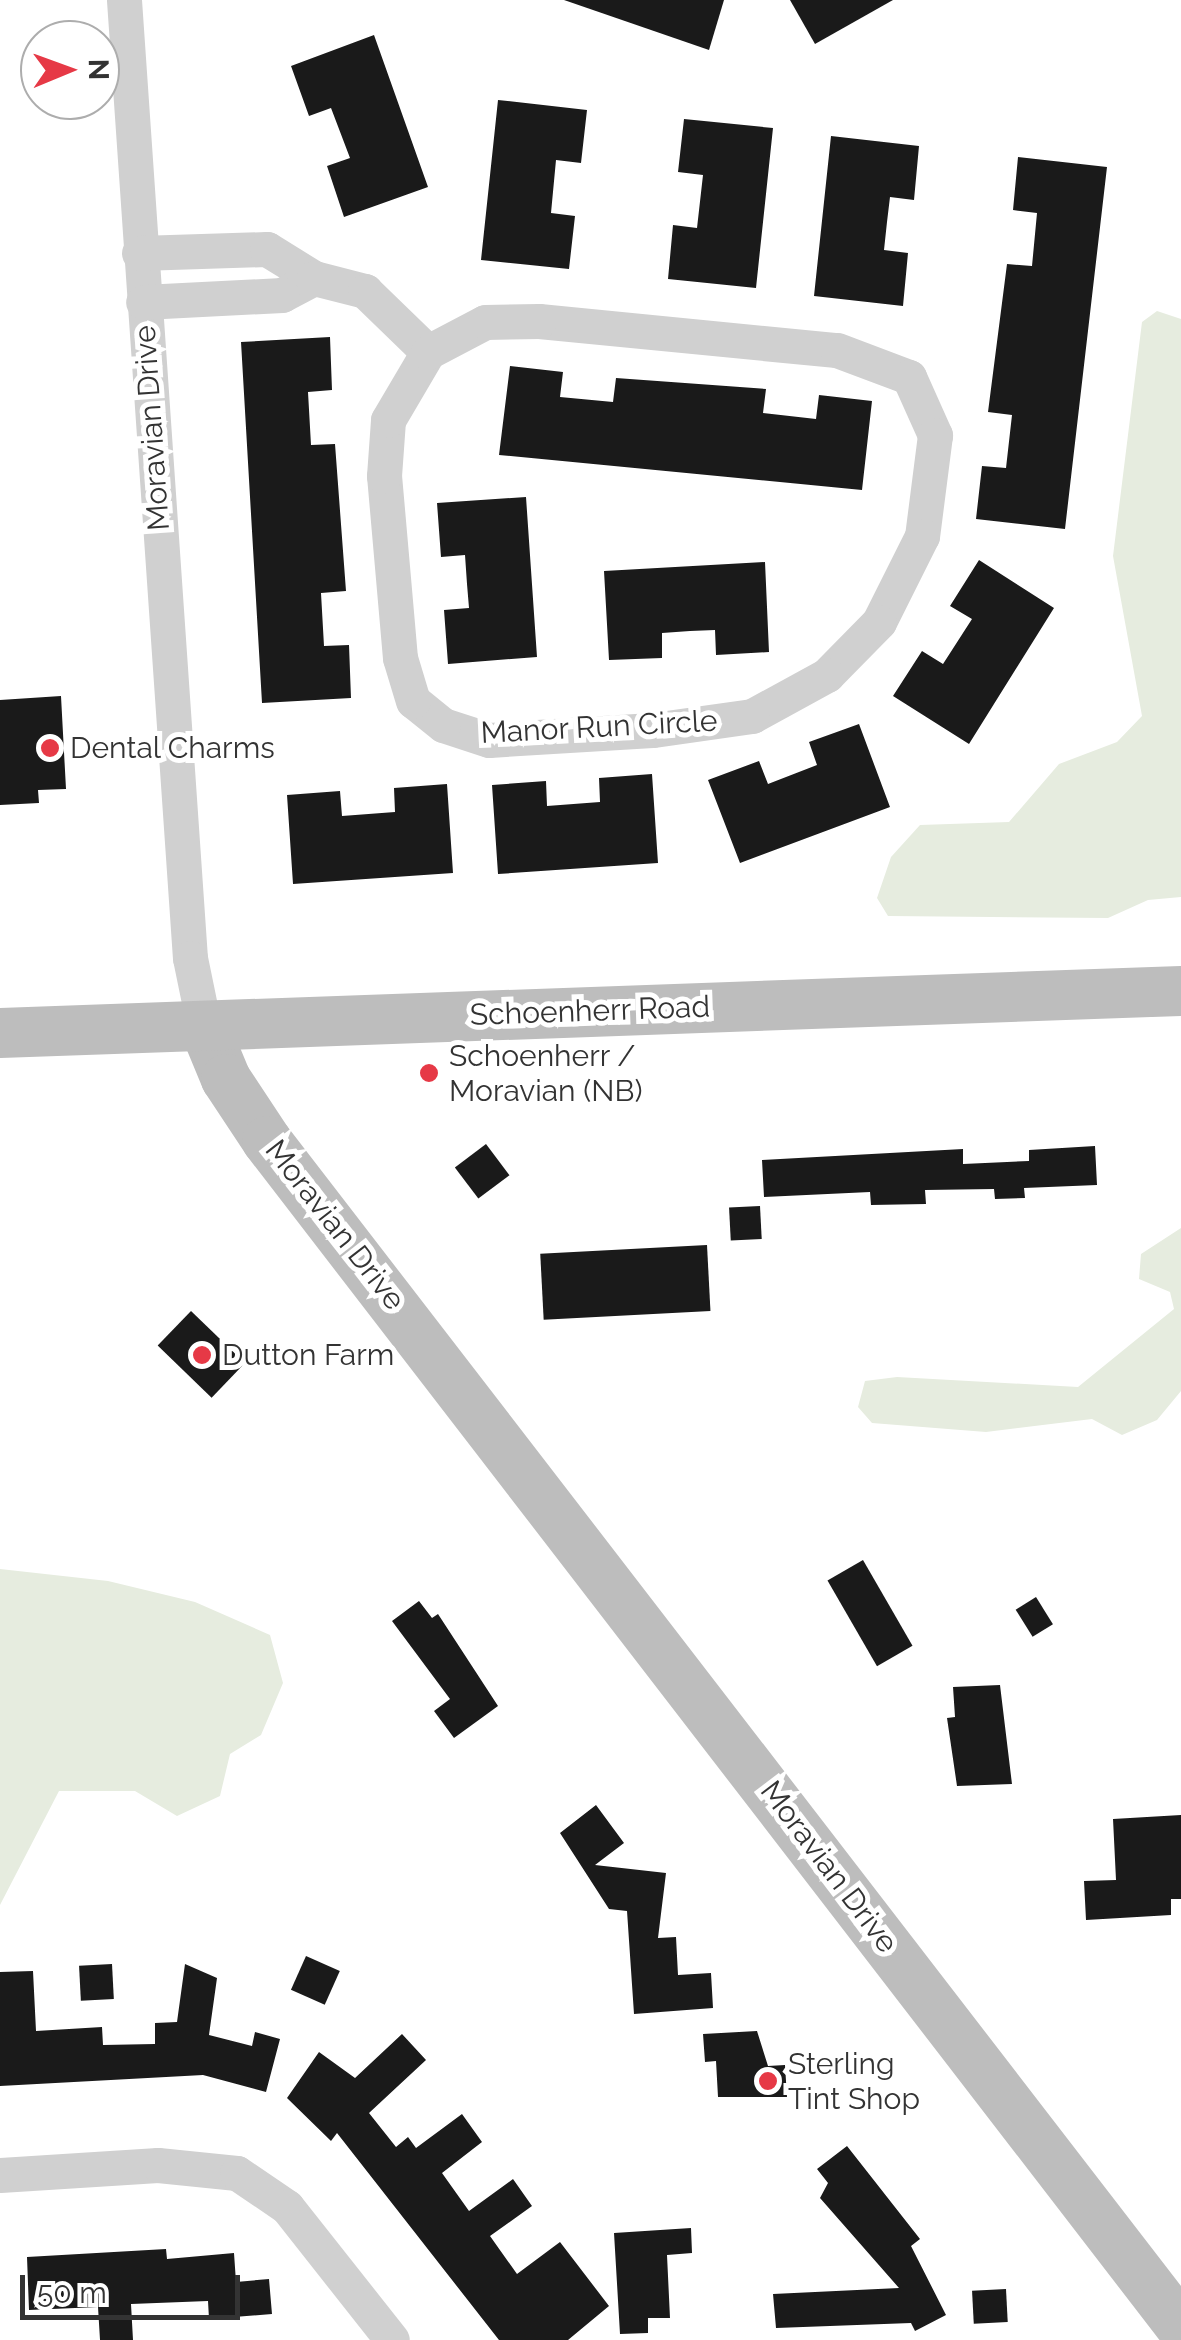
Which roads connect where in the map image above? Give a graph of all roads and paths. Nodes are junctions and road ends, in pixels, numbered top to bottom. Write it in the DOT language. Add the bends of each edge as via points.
graph roads {
  1 [pos="124,0"];
  2 [pos="139,254"];
  3 [pos="314,278"];
  4 [pos="142,302"];
  5 [pos="428,352"];
  6 [pos="1181,991"];
  7 [pos="204,1026"];
  8 [pos="0,1033"];
  9 [pos="0,2174"];
  10 [pos="1181,2327"];
  11 [pos="392,2340"];
  1 -- 2 [label="street, Moravian Drive"];
  2 -- 3 [label="street" via="266,249"];
  2 -- 4 [label="street, Moravian Drive"];
  3 -- 4 [label="street" via="282,294"];
  3 -- 5 [label="street" via="365,291"];
  4 -- 7 [label="street, Moravian Drive" via="190,958"];
  5 -- 5 [label="street, Manor Run Circle" via="506,320 866,356 909,377 935,435 930,501 907,576 880,622 827,675 752,716 580,734 462,734 413,701 400,658 383,447 398,397"];
  6 -- 7 [label="street, Schoenherr Road"];
  7 -- 8 [label="street, Schoenherr Road"];
  7 -- 10 [label="street, Moravian Drive" via="226,1079 268,1142"];
  9 -- 11 [label="street" via="158,2165 237,2173 286,2207"];
}
